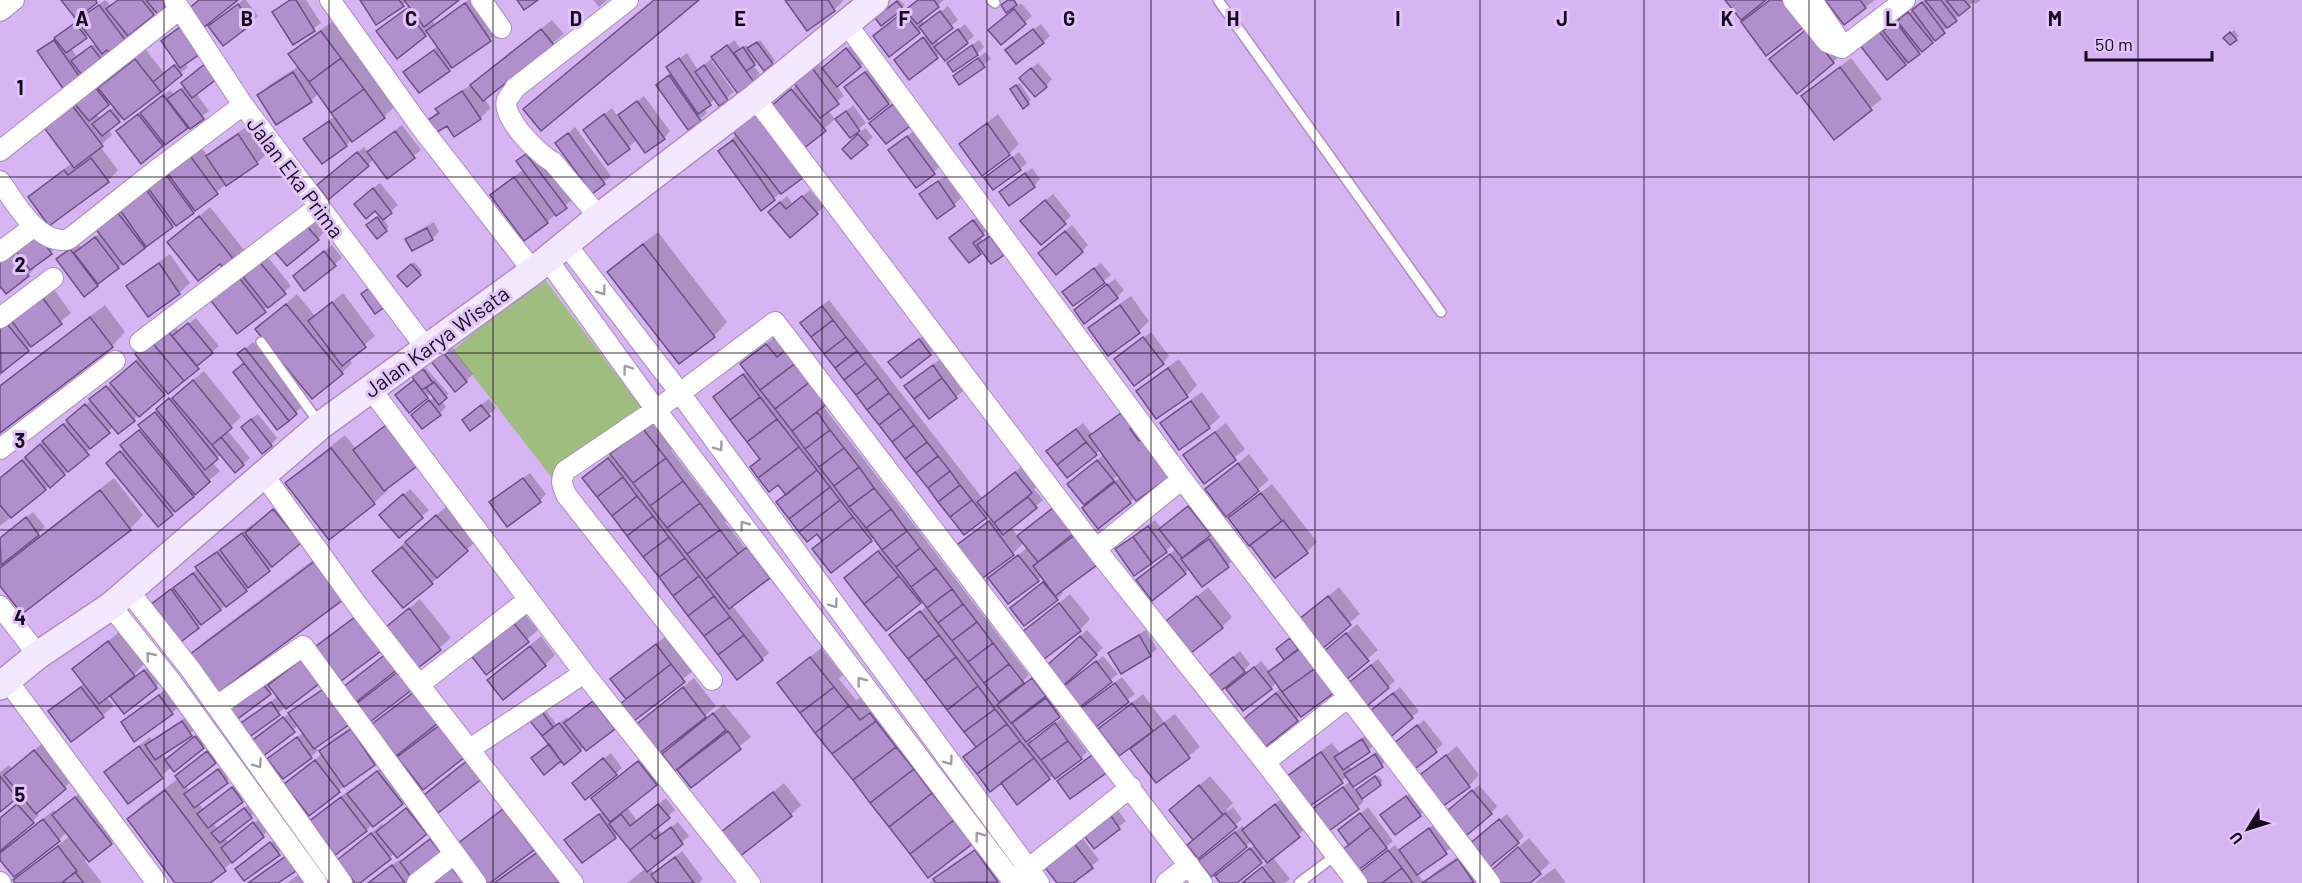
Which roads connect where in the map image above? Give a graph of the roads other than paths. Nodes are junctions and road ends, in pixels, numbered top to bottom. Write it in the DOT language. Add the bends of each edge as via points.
graph roads {
  1 [pos="14,0"];
  2 [pos="330,0"];
  3 [pos="481,0"];
  4 [pos="628,0"];
  5 [pos="875,0"];
  6 [pos="1218,0"];
  7 [pos="1793,0"];
  8 [pos="1812,0"];
  9 [pos="1905,0"];
  10 [pos="177,4"];
  11 [pos="0,11"];
  12 [pos="846,23"];
  13 [pos="501,28"];
  14 [pos="1842,48"];
  15 [pos="756,98"];
  16 [pos="243,105"];
  17 [pos="0,151"];
  18 [pos="0,181"];
  19 [pos="318,207"];
  20 [pos="596,220"];
  21 [pos="33,227"];
  22 [pos="0,252"];
  23 [pos="549,258"];
  24 [pos="53,278"];
  25 [pos="1441,312"];
  26 [pos="0,318"];
  27 [pos="140,342"];
  28 [pos="261,342"];
  29 [pos="426,348"];
  30 [pos="115,361"];
  31 [pos="370,388"];
  32 [pos="680,393"];
  33 [pos="656,410"];
  34 [pos="321,425"];
  35 [pos="0,449"];
  36 [pos="263,474"];
  37 [pos="1182,479"];
  38 [pos="1096,549"];
  39 [pos="119,598"];
  40 [pos="528,600"];
  41 [pos="0,606"];
  42 [pos="38,655"];
  43 [pos="191,669"];
  44 [pos="584,673"];
  45 [pos="712,680"];
  46 [pos="4,683"];
  47 [pos="173,684"];
  48 [pos="420,684"];
  49 [pos="1347,698"];
  50 [pos="217,706"];
  51 [pos="232,728"];
  52 [pos="213,742"];
  53 [pos="470,749"];
  54 [pos="1265,762"];
  55 [pos="1131,787"];
  56 [pos="286,803"];
  57 [pos="268,816"];
  58 [pos="454,854"];
  59 [pos="1336,855"];
  60 [pos="1189,865"];
  61 [pos="1021,880"];
  62 [pos="157,883"];
  63 [pos="317,883"];
  64 [pos="342,883"];
  65 [pos="417,883"];
  66 [pos="476,883"];
  67 [pos="573,883"];
  68 [pos="750,883"];
  69 [pos="1166,883"];
  70 [pos="1202,883"];
  71 [pos="1299,883"];
  72 [pos="1357,883"];
  73 [pos="1490,883"];
  1 -- 11 [label="street"];
  2 -- 23 [label="street" via="420,126"];
  3 -- 13 [label="street"];
  4 -- 20 [label="street" via="515,88 507,101 514,124 544,158 547,168"];
  5 -- 12 [label="street, Jalan Karya Wisata"];
  6 -- 25 [label="lane"];
  7 -- 14 [label="street" via="1827,42"];
  8 -- 14 [label="street" via="1837,34"];
  9 -- 14 [label="street"];
  10 -- 16 [label="street, Jalan Eka Prima"];
  10 -- 17 [label="street"];
  12 -- 15 [label="street, Jalan Karya Wisata"];
  12 -- 37 [label="street"];
  15 -- 20 [label="street, Jalan Karya Wisata"];
  15 -- 38 [label="street"];
  16 -- 19 [label="street, Jalan Eka Prima"];
  16 -- 21 [label="street" via="69,239 55,240"];
  18 -- 21 [label="street"];
  19 -- 27 [label="street"];
  19 -- 29 [label="street, Jalan Eka Prima"];
  20 -- 23 [label="street, Jalan Karya Wisata"];
  21 -- 22 [label="street"];
  23 -- 29 [label="street, Jalan Karya Wisata"];
  23 -- 32 [label="street, one-way"];
  33 -- 23 [label="street, one-way"];
  24 -- 26 [label="street"];
  28 -- 34 [label="lane"];
  29 -- 31 [label="street, Jalan Karya Wisata"];
  30 -- 35 [label="street"];
  31 -- 34 [label="street, Jalan Karya Wisata"];
  31 -- 40 [label="street"];
  32 -- 33 [label="street"];
  32 -- 55 [label="street" via="776,322"];
  32 -- 61 [label="street, one-way"];
  33 -- 45 [label="street" via="565,471 561,486"];
  61 -- 33 [label="street, one-way"];
  34 -- 36 [label="street, Jalan Karya Wisata"];
  36 -- 39 [label="street, Jalan Karya Wisata"];
  36 -- 48 [label="street"];
  37 -- 38 [label="street"];
  37 -- 49 [label="street"];
  38 -- 54 [label="street"];
  39 -- 42 [label="street, Jalan Karya Wisata"];
  39 -- 43 [label="street"];
  47 -- 39 [label="street, one-way"];
  40 -- 44 [label="street"];
  40 -- 48 [label="street"];
  41 -- 42 [label="street"];
  42 -- 46 [label="street, Jalan Karya Wisata"];
  43 -- 47 [label="street"];
  43 -- 50 [label="street"];
  44 -- 53 [label="street"];
  44 -- 68 [label="street"];
  46 -- 62 [label="street"];
  47 -- 52 [label="street"];
  48 -- 53 [label="street"];
  49 -- 54 [label="street"];
  49 -- 73 [label="street"];
  50 -- 51 [label="street"];
  50 -- 58 [label="street" via="303,646"];
  51 -- 52 [label="street"];
  51 -- 56 [label="street, one-way"];
  52 -- 57 [label="street"];
  53 -- 67 [label="street"];
  54 -- 59 [label="street"];
  55 -- 60 [label="street"];
  55 -- 61 [label="street"];
  56 -- 57 [label="street"];
  56 -- 64 [label="street"];
  57 -- 63 [label="street"];
  58 -- 65 [label="street"];
  58 -- 66 [label="street"];
  59 -- 71 [label="lane"];
  59 -- 72 [label="street"];
  60 -- 69 [label="street"];
  60 -- 70 [label="street"];
}
